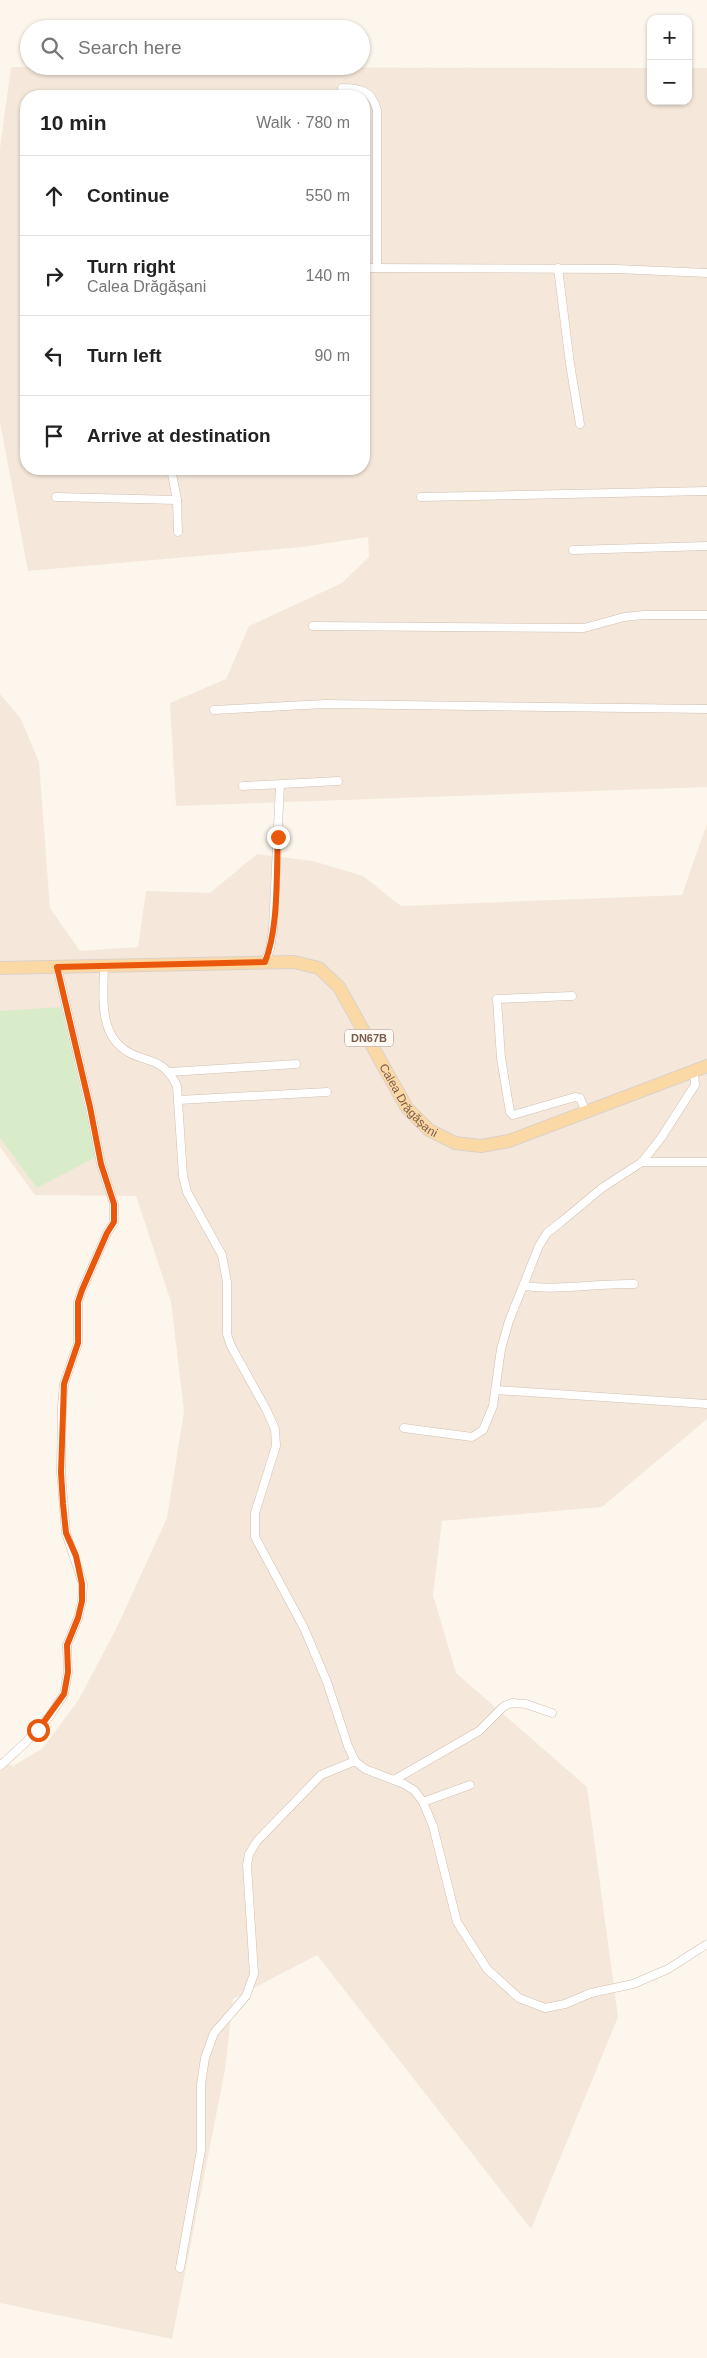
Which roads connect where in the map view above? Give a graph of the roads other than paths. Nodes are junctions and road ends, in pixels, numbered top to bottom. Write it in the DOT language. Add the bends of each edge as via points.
graph roads {
  1 [pos="342,88"];
  2 [pos="364,90"];
  3 [pos="370,96"];
  4 [pos="370,268"];
  5 [pos="377,268"];
  6 [pos="558,268"];
  7 [pos="707,273"];
  8 [pos="580,424"];
  9 [pos="172,475"];
  10 [pos="707,491"];
  11 [pos="56,497"];
  12 [pos="421,497"];
  13 [pos="177,500"];
  14 [pos="178,532"];
  15 [pos="707,546"];
  16 [pos="573,550"];
  17 [pos="707,615"];
  18 [pos="313,626"];
  19 [pos="707,709"];
  20 [pos="214,710"];
  21 [pos="338,781"];
  22 [pos="280,784"];
  23 [pos="243,786"];
  24 [pos="265,962"];
  25 [pos="104,966"];
  26 [pos="57,967"];
  27 [pos="0,968"];
  28 [pos="572,996"];
  29 [pos="296,1064"];
  30 [pos="707,1066"];
  31 [pos="170,1072"];
  32 [pos="694,1072"];
  33 [pos="327,1092"];
  34 [pos="179,1100"];
  35 [pos="586,1112"];
  36 [pos="642,1162"];
  37 [pos="707,1162"];
  38 [pos="634,1284"];
  39 [pos="524,1286"];
  40 [pos="496,1390"];
  41 [pos="707,1404"];
  42 [pos="404,1428"];
  43 [pos="552,1713"];
  44 [pos="355,1761"];
  45 [pos="0,1766"];
  46 [pos="394,1780"];
  47 [pos="470,1785"];
  48 [pos="423,1802"];
  49 [pos="707,1944"];
  50 [pos="180,2268"];
  1 -- 2 [label="street"];
  3 -- 5 [label="street" via="377,110"];
  4 -- 5 [label="street"];
  5 -- 6 [label="street"];
  6 -- 7 [label="street"];
  6 -- 8 [label="street"];
  9 -- 13 [label="street"];
  10 -- 12 [label="street"];
  11 -- 13 [label="street"];
  13 -- 14 [label="street"];
  15 -- 16 [label="street"];
  17 -- 18 [label="street" via="644,614 584,628"];
  19 -- 20 [label="street" via="325,704"];
  21 -- 22 [label="street"];
  22 -- 23 [label="street"];
  22 -- 24 [label="street" via="274,929"];
  24 -- 25 [label="main road, Calea Drăgășani / DN67B"];
  24 -- 35 [label="main road, Calea Drăgășani / DN67B" via="308,964 331,977 408,1108 429,1130 455,1143 481,1146 509,1140"];
  25 -- 26 [label="main road, Calea Drăgășani / DN67B"];
  25 -- 31 [label="street" via="108,1031 126,1052 160,1064"];
  26 -- 27 [label="main road, Calea Drăgășani / DN67B"];
  26 -- 45 [label="street" via="101,1164 114,1204 114,1222 78,1302 78,1343 64,1384 61,1472 66,1533 76,1556 82,1601 67,1645 68,1672 64,1694 49,1717"];
  28 -- 35 [label="street" via="497,999 501,1058 513,1115 575,1097 580,1098"];
  29 -- 31 [label="street"];
  30 -- 32 [label="main road, Calea Drăgășani / DN67B"];
  31 -- 34 [label="street"];
  32 -- 35 [label="main road, Calea Drăgășani / DN67B"];
  32 -- 36 [label="street" via="695,1085"];
  33 -- 34 [label="street"];
  34 -- 44 [label="street" via="183,1176 187,1192 222,1255 228,1282 227,1334 274,1429 276,1446 255,1513 255,1537 304,1628"];
  36 -- 37 [label="street"];
  36 -- 39 [label="street" via="602,1188 547,1233 533,1258"];
  38 -- 39 [label="street" via="545,1289"];
  39 -- 40 [label="street" via="501,1349"];
  40 -- 41 [label="street"];
  40 -- 42 [label="street" via="483,1430 472,1437"];
  43 -- 46 [label="street" via="526,1704 504,1706 480,1730"];
  44 -- 46 [label="street" via="364,1769"];
  44 -- 50 [label="street" via="321,1775 257,1841 249,1854 254,1974 246,1996 214,2034 205,2058 201,2084 201,2150"];
  46 -- 48 [label="street" via="415,1791"];
  47 -- 48 [label="street"];
  48 -- 49 [label="street" via="433,1826 457,1922 487,1969 524,2001 545,2008 554,2007 591,1992 633,1984 668,1969"];
}
